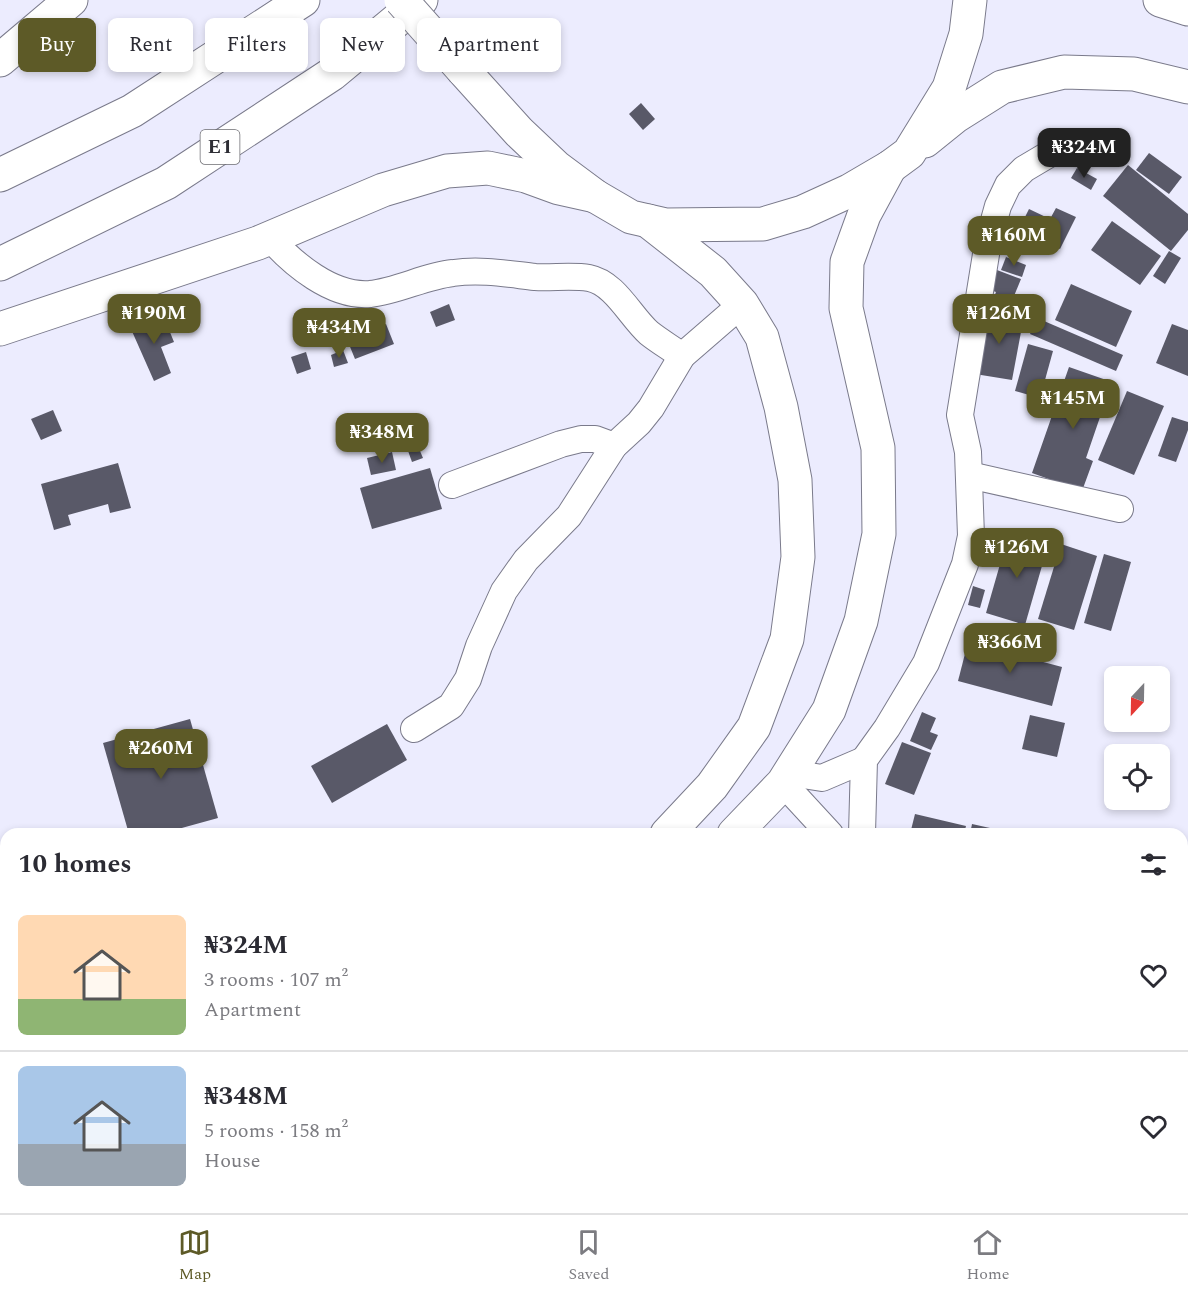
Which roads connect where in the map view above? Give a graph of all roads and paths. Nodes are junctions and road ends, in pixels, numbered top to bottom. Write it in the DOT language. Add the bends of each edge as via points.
graph roads {
  1 [pos="71,0"];
  2 [pos="303,0"];
  3 [pos="401,0"];
  4 [pos="421,0"];
  5 [pos="970,0"];
  6 [pos="1160,0"];
  7 [pos="1188,9"];
  8 [pos="0,60"];
  9 [pos="1188,87"];
  10 [pos="1051,153"];
  11 [pos="900,160"];
  12 [pos="0,175"];
  13 [pos="595,195"];
  14 [pos="648,221"];
  15 [pos="270,238"];
  16 [pos="0,264"];
  17 [pos="742,304"];
  18 [pos="0,329"];
  19 [pos="682,356"];
  20 [pos="614,446"];
  21 [pos="969,475"];
  22 [pos="452,485"];
  23 [pos="1120,509"];
  24 [pos="414,729"];
  25 [pos="864,760"];
  26 [pos="786,778"];
  27 [pos="673,828"];
  28 [pos="740,828"];
  29 [pos="825,828"];
  30 [pos="862,828"];
  1 -- 8 [label="main road"];
  2 -- 12 [label="main road" via="132,111"];
  3 -- 13 [label="main road, bridge" via="519,132 556,167"];
  4 -- 16 [label="main road, E1" via="332,74 166,183"];
  5 -- 11 [label="main road" via="966,34 949,88"];
  6 -- 7 [label="main road"];
  9 -- 11 [label="main road" via="1134,74 1064,72 1002,87 956,116"];
  10 -- 21 [label="street" via="1024,169 1008,185 987,242 960,416"];
  11 -- 14 [label="main road" via="849,191 803,212 763,224 666,225"];
  11 -- 26 [label="main road" via="864,215 847,262 846,308 878,448 879,534 861,621 829,710"];
  13 -- 14 [label="main road" via="631,217"];
  13 -- 15 [label="main road" via="488,168 447,171 383,190"];
  14 -- 17 [label="main road" via="713,272"];
  15 -- 18 [label="main road"];
  15 -- 19 [label="street" via="310,272 346,292 369,294 470,271 591,278 614,294 650,334"];
  17 -- 19 [label="street"];
  17 -- 27 [label="main road" via="762,337 781,407 795,480 798,557 787,639 754,726 712,786"];
  19 -- 20 [label="street" via="651,408"];
  20 -- 22 [label="street" via="581,439"];
  20 -- 24 [label="street" via="570,516 526,560 504,591 460,694 442,713"];
  21 -- 23 [label="street"];
  21 -- 25 [label="street" via="971,536 959,581 926,663"];
  25 -- 26 [label="street" via="822,778"];
  25 -- 30 [label="street"];
  26 -- 28 [label="main road"];
  26 -- 29 [label="street"];
}
